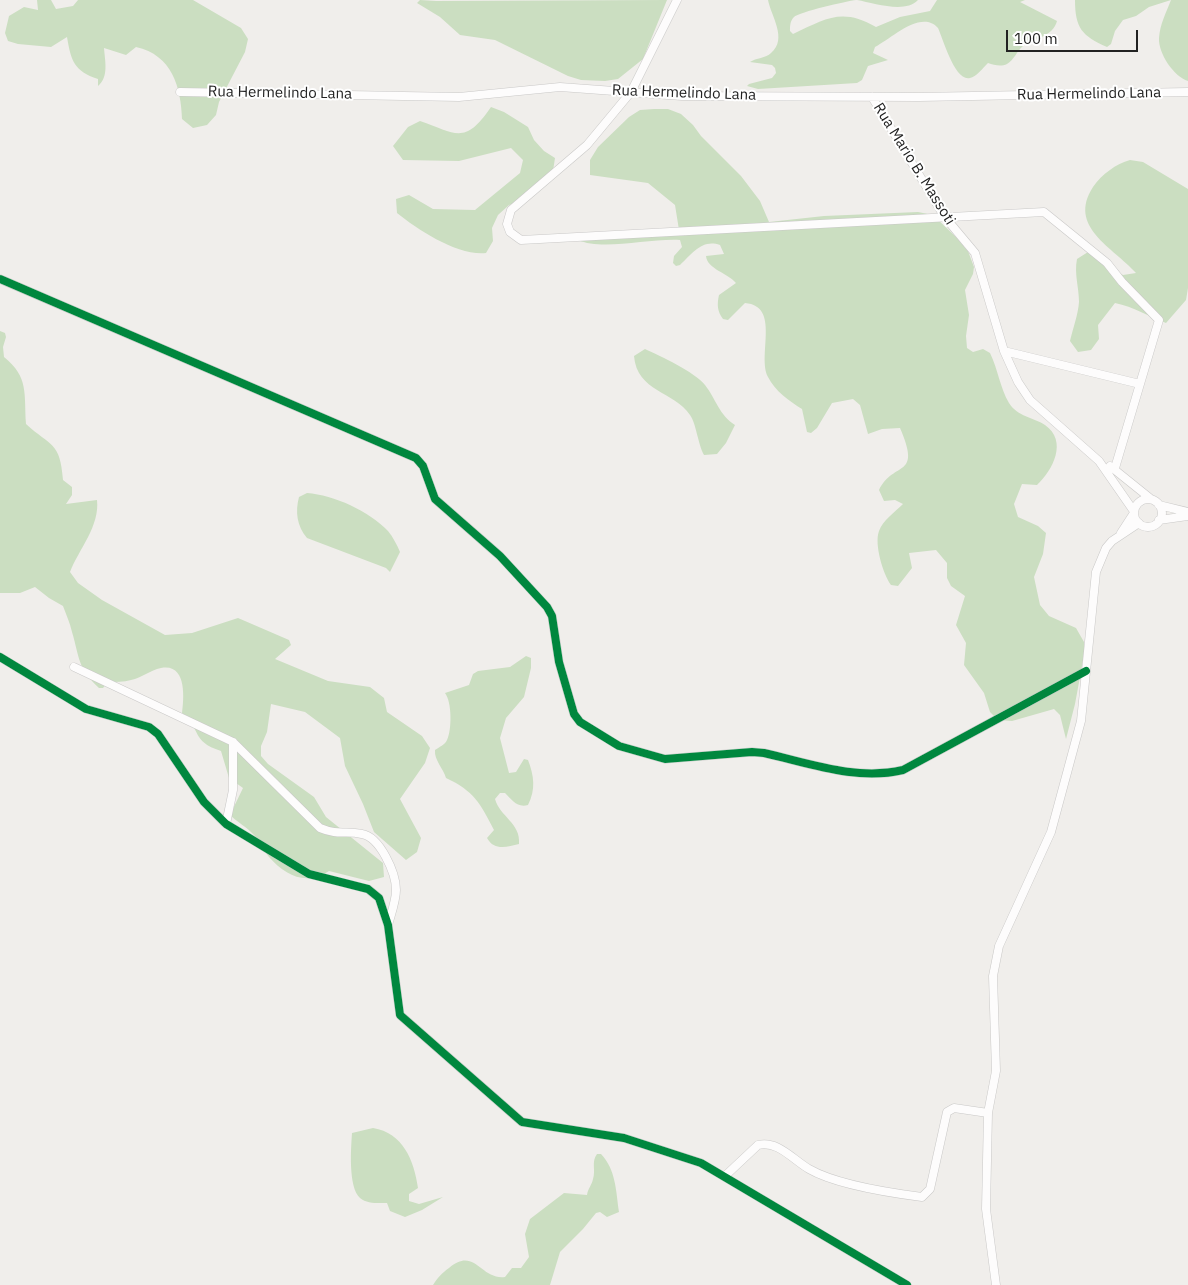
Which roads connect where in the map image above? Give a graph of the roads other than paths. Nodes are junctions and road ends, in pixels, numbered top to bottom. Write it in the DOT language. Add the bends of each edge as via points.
graph roads {
  1 [pos="677,0"];
  2 [pos="180,92"];
  3 [pos="631,92"];
  4 [pos="1188,92"];
  5 [pos="872,97"];
  6 [pos="944,216"];
  7 [pos="0,279"];
  8 [pos="1004,351"];
  9 [pos="1140,384"];
  10 [pos="1099,461"];
  11 [pos="1115,468"];
  12 [pos="1151,499"];
  13 [pos="1159,505"];
  14 [pos="1134,511"];
  15 [pos="1188,514"];
  16 [pos="1160,520"];
  17 [pos="1139,523"];
  18 [pos="1120,535"];
  19 [pos="0,657"];
  20 [pos="74,667"];
  21 [pos="1086,671"];
  22 [pos="233,742"];
  23 [pos="226,824"];
  24 [pos="388,925"];
  25 [pos="988,1113"];
  26 [pos="725,1176"];
  27 [pos="907,1285"];
  28 [pos="996,1285"];
  1 -- 3 [label="street"];
  2 -- 3 [label="street, Rua Hermelindo Lana" via="458,97 560,86"];
  3 -- 5 [label="street, Rua Hermelindo Lana" via="682,96"];
  3 -- 6 [label="street" via="587,145 511,210 507,224 514,236 520,240"];
  4 -- 5 [label="street, Rua Hermelindo Lana"];
  5 -- 6 [label="street, Rua Mario B. Massoti"];
  6 -- 8 [label="street, Rua Mario B. Massoti" via="975,253"];
  6 -- 9 [label="street" via="1044,212 1107,263 1159,320"];
  7 -- 21 [label="street" via="416,458 423,466 435,499 500,556 547,607 552,616 559,662 574,714 580,722 619,746 665,759 764,753 860,774 884,774 902,770"];
  8 -- 9 [label="street"];
  8 -- 10 [label="street, Rua Mario B. Massoti" via="1030,400"];
  9 -- 11 [label="street"];
  10 -- 11 [label="street"];
  10 -- 14 [label="street"];
  11 -- 12 [label="street"];
  12 -- 13 [label="street"];
  12 -- 14 [label="street" via="1142,500"];
  13 -- 15 [label="street"];
  13 -- 16 [label="street" via="1162,512"];
  14 -- 17 [label="street"];
  14 -- 18 [label="street"];
  15 -- 16 [label="street"];
  16 -- 17 [label="street" via="1150,526"];
  17 -- 18 [label="street"];
  18 -- 21 [label="street" via="1106,548 1096,572"];
  19 -- 23 [label="street" via="86,709 148,727 158,734 204,802"];
  20 -- 22 [label="street"];
  21 -- 25 [label="street" via="1081,721 1051,832 999,946 993,976 996,1071"];
  22 -- 23 [label="street" via="232,790"];
  22 -- 24 [label="street" via="320,828 334,834 361,833 379,844 396,891"];
  23 -- 24 [label="street" via="309,874 368,888 379,898"];
  24 -- 26 [label="street" via="400,1015 522,1122 624,1138 701,1163"];
  25 -- 26 [label="street" via="954,1108 947,1112 930,1189 922,1197 883,1192 821,1174 773,1144 765,1143 758,1145"];
  25 -- 28 [label="street" via="986,1209"];
  26 -- 27 [label="street"];
}
